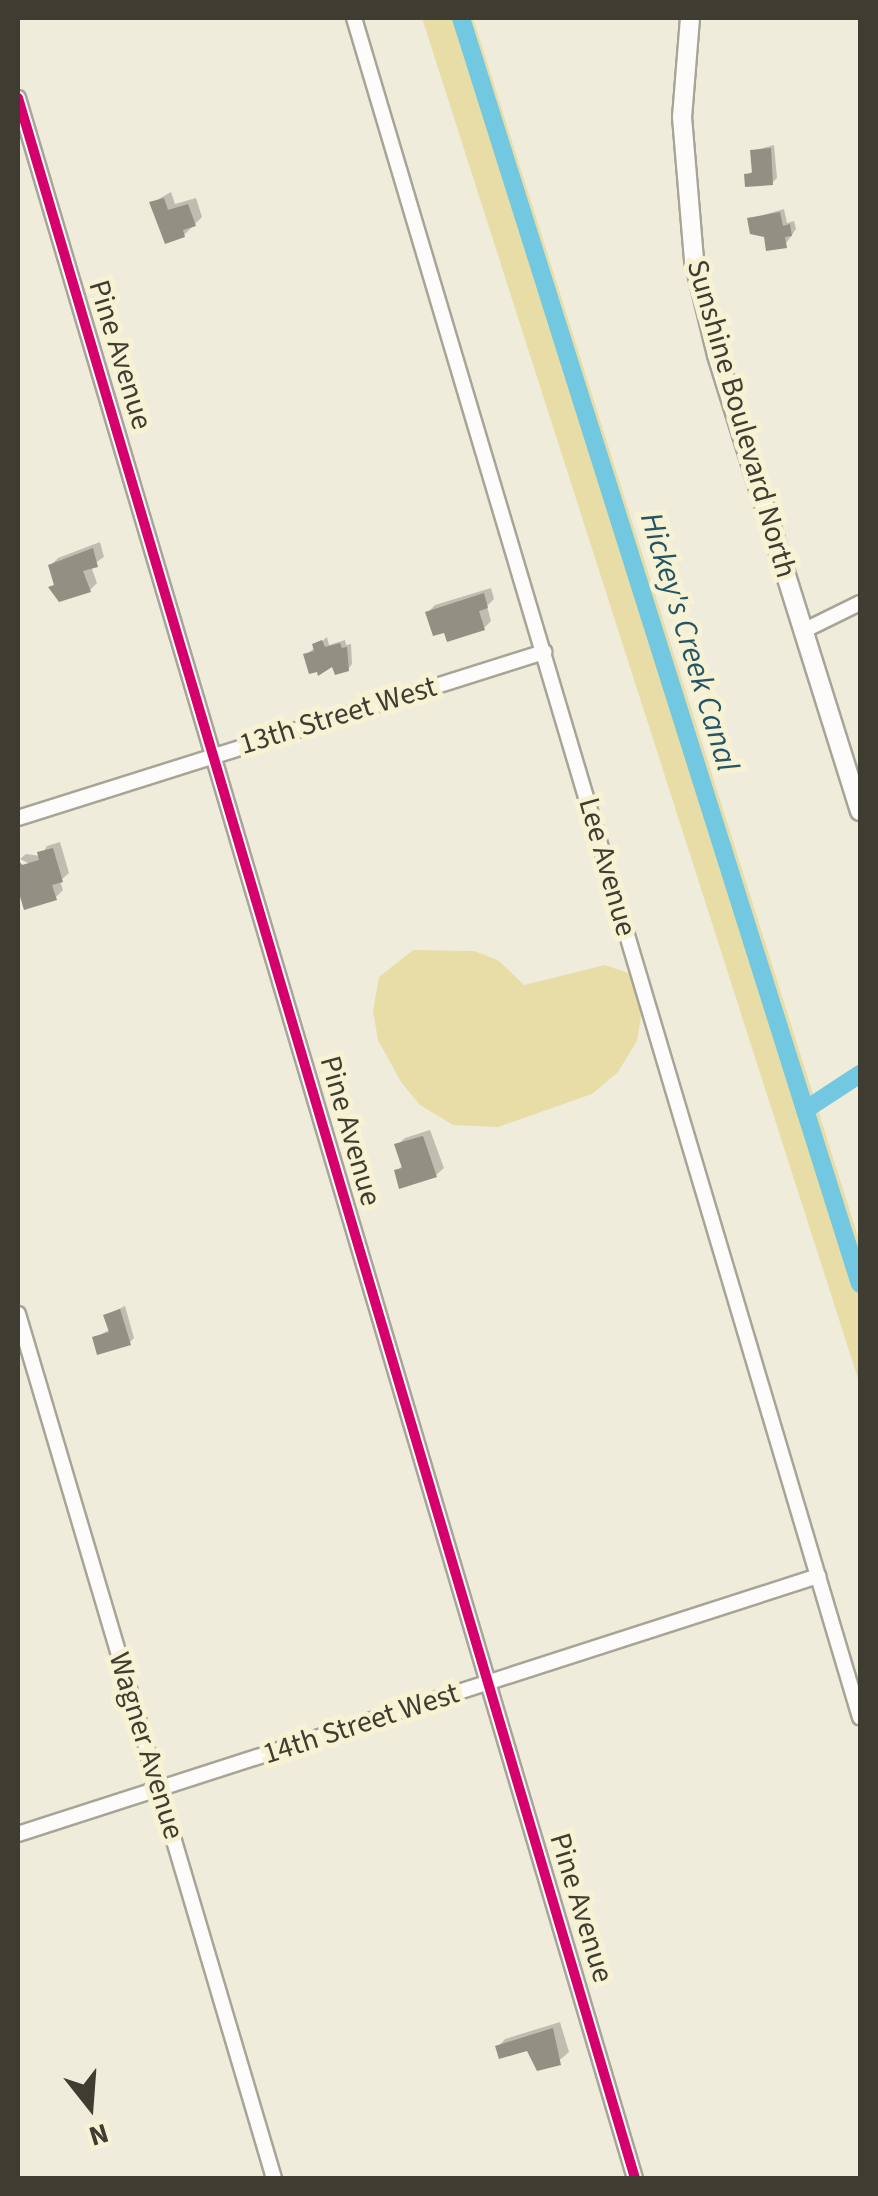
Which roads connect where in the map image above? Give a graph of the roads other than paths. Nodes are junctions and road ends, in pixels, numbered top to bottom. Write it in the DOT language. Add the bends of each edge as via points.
graph roads {
  1 [pos="354,18"];
  2 [pos="690,18"];
  3 [pos="18,98"];
  4 [pos="860,603"];
  5 [pos="803,631"];
  6 [pos="544,652"];
  7 [pos="213,756"];
  8 [pos="860,811"];
  9 [pos="18,818"];
  10 [pos="18,1314"];
  11 [pos="818,1576"];
  12 [pos="487,1683"];
  13 [pos="860,1717"];
  14 [pos="158,1788"];
  15 [pos="18,1834"];
  16 [pos="274,2178"];
  17 [pos="635,2178"];
  1 -- 6 [label="street, Lee Avenue"];
  2 -- 5 [label="street, Sunshine Boulevard North" via="682,117 694,260"];
  3 -- 7 [label="street, Pine Avenue"];
  4 -- 5 [label="street"];
  5 -- 8 [label="street, Sunshine Boulevard North"];
  6 -- 7 [label="street, 13th Street West"];
  6 -- 11 [label="street, Lee Avenue"];
  7 -- 9 [label="street, 13th Street West"];
  7 -- 12 [label="street, Pine Avenue"];
  10 -- 14 [label="street, Wagner Avenue"];
  11 -- 12 [label="street, 14th Street West"];
  11 -- 13 [label="street, Lee Avenue"];
  12 -- 14 [label="street, 14th Street West"];
  12 -- 17 [label="street, Pine Avenue"];
  14 -- 15 [label="street, 14th Street West"];
  14 -- 16 [label="street, Wagner Avenue"];
}
